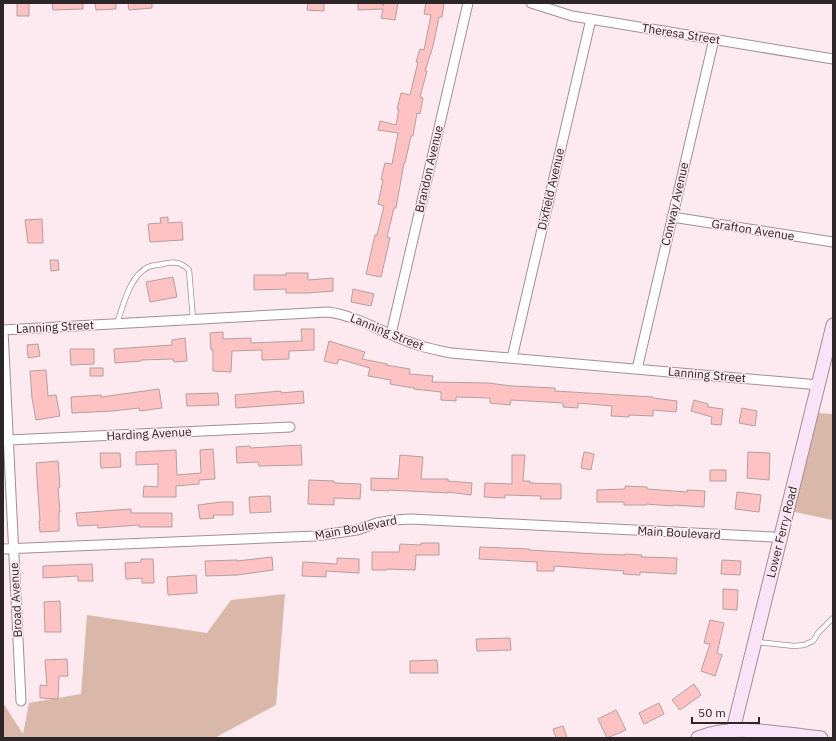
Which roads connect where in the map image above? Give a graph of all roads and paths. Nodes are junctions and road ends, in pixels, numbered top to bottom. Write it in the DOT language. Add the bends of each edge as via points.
graph roads {
  1 [pos="468,3"];
  2 [pos="531,3"];
  3 [pos="591,19"];
  4 [pos="714,39"];
  5 [pos="833,59"];
  6 [pos="672,217"];
  7 [pos="833,242"];
  8 [pos="193,319"];
  9 [pos="117,323"];
  10 [pos="833,325"];
  11 [pos="3,330"];
  12 [pos="391,334"];
  13 [pos="831,343"];
  14 [pos="512,358"];
  15 [pos="637,369"];
  16 [pos="818,385"];
  17 [pos="290,427"];
  18 [pos="9,440"];
  19 [pos="781,539"];
  20 [pos="3,549"];
  21 [pos="14,549"];
  22 [pos="833,618"];
  23 [pos="755,641"];
  24 [pos="21,701"];
  25 [pos="732,734"];
  26 [pos="698,738"];
  27 [pos="821,738"];
  1 -- 12 [label="street, Brandon Avenue"];
  2 -- 3 [label="street, Theresa Street"];
  3 -- 4 [label="street, Theresa Street"];
  3 -- 14 [label="street, Dixfield Avenue"];
  4 -- 5 [label="street, Theresa Street"];
  4 -- 6 [label="street, Conway Avenue"];
  6 -- 7 [label="street, Grafton Avenue"];
  6 -- 15 [label="street, Conway Avenue"];
  8 -- 9 [label="street, Lanning Street"];
  8 -- 9 [label="lane" via="189,270 183,264 172,261 149,267 140,273 133,281"];
  8 -- 12 [label="street, Lanning Street" via="328,312 341,313"];
  9 -- 11 [label="street, Lanning Street"];
  10 -- 13 [label="street, Lower Ferry Road"];
  11 -- 18 [label="street, Broad Avenue"];
  12 -- 14 [label="street, Lanning Street" via="411,343 451,353"];
  13 -- 16 [label="street, Lower Ferry Road"];
  14 -- 15 [label="street, Lanning Street"];
  15 -- 16 [label="street, Lanning Street"];
  16 -- 19 [label="street, Lower Ferry Road"];
  17 -- 18 [label="street, Harding Avenue"];
  18 -- 21 [label="street, Broad Avenue"];
  19 -- 21 [label="street, Main Boulevard" via="411,519 376,523 357,530 315,536"];
  19 -- 23 [label="street, Lower Ferry Road"];
  20 -- 21 [label="street, Main Boulevard"];
  21 -- 24 [label="street, Broad Avenue"];
  22 -- 23 [label="lane" via="813,641 804,645"];
  23 -- 25 [label="street, Lower Ferry Road"];
  25 -- 26 [label="street" via="715,732"];
  25 -- 27 [label="street"];
}
